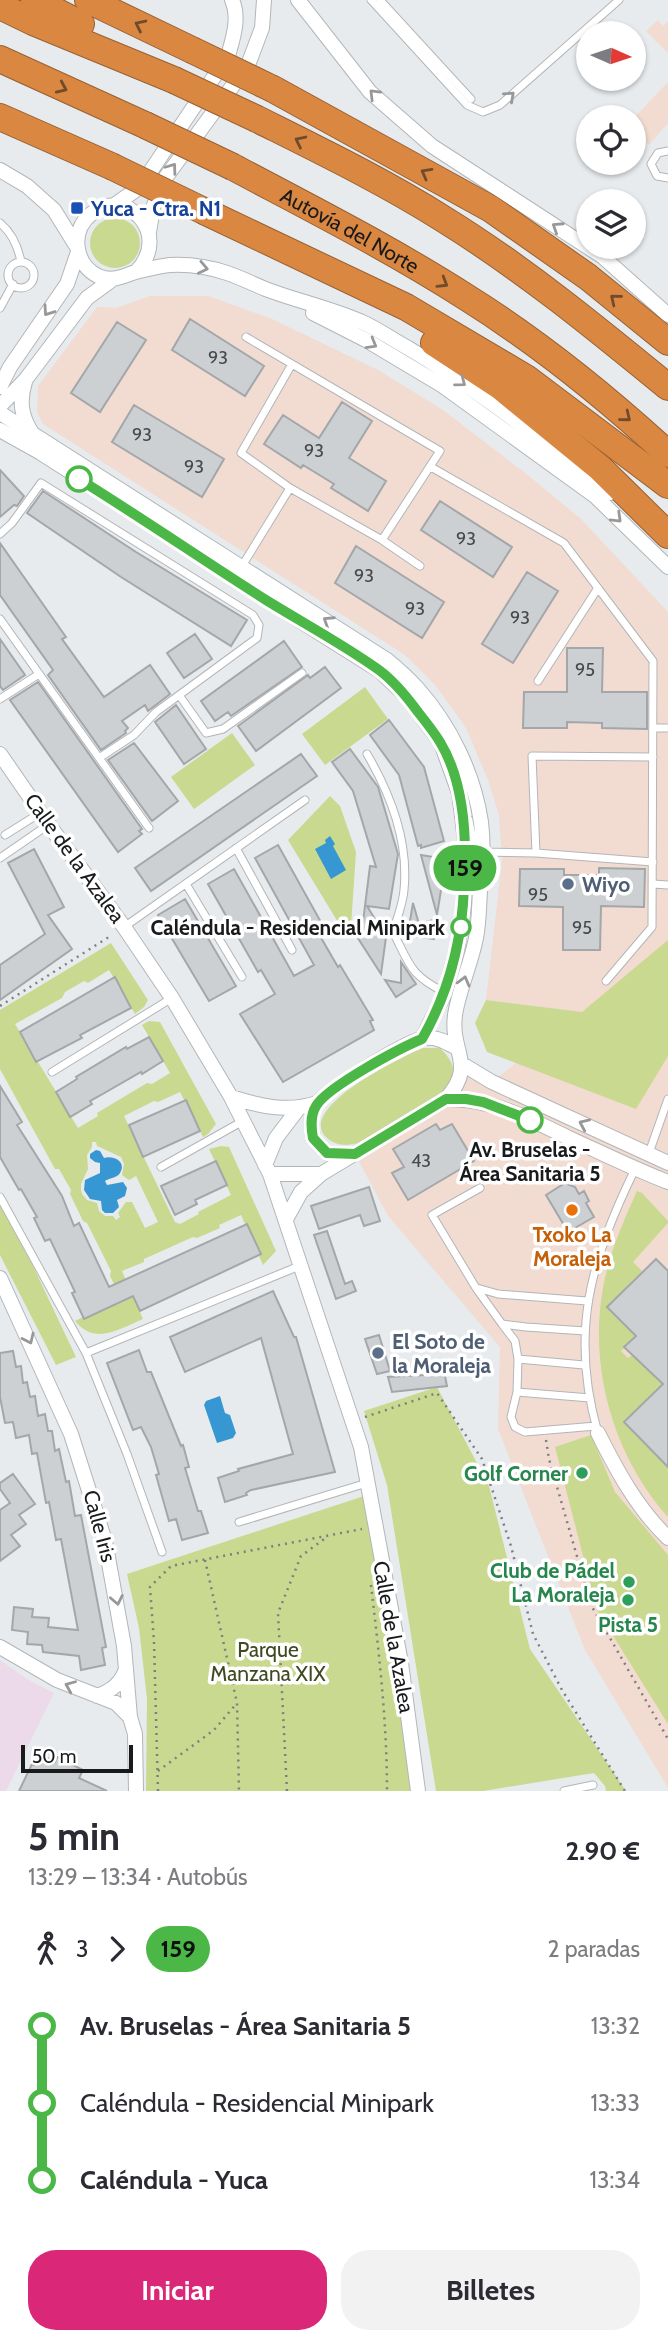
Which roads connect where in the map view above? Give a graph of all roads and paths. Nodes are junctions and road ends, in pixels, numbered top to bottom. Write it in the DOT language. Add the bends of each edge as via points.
graph roads {
  1 [pos="34,0"];
  2 [pos="88,0"];
  3 [pos="232,0"];
  4 [pos="264,0"];
  5 [pos="298,0"];
  6 [pos="371,0"];
  7 [pos="380,0"];
  8 [pos="619,0"];
  9 [pos="0,6"];
  10 [pos="0,59"];
  11 [pos="169,77"];
  12 [pos="471,99"];
  13 [pos="0,117"];
  14 [pos="668,151"];
  15 [pos="0,170"];
  16 [pos="668,178"];
  17 [pos="113,206"];
  18 [pos="0,223"];
  19 [pos="149,232"];
  20 [pos="78,250"];
  21 [pos="304,258"];
  22 [pos="21,262"];
  23 [pos="136,272"];
  24 [pos="113,279"];
  25 [pos="13,284"];
  26 [pos="268,290"];
  27 [pos="0,308"];
  28 [pos="668,315"];
  29 [pos="246,337"];
  30 [pos="668,342"];
  31 [pos="292,364"];
  32 [pos="5,371"];
  33 [pos="26,379"];
  34 [pos="0,387"];
  35 [pos="668,387"];
  36 [pos="0,407"];
  37 [pos="0,413"];
  38 [pos="0,423"];
  39 [pos="0,430"];
  40 [pos="30,439"];
  41 [pos="668,454"];
  42 [pos="431,467"];
  43 [pos="668,485"];
  44 [pos="290,488"];
  45 [pos="0,534"];
  46 [pos="668,536"];
  47 [pos="382,540"];
  48 [pos="203,557"];
  49 [pos="242,566"];
  50 [pos="421,566"];
  51 [pos="668,567"];
  52 [pos="598,588"];
  53 [pos="289,614"];
  54 [pos="0,619"];
  55 [pos="302,673"];
  56 [pos="39,674"];
  57 [pos="538,681"];
  58 [pos="179,695"];
  59 [pos="0,699"];
  60 [pos="653,728"];
  61 [pos="668,728"];
  62 [pos="0,754"];
  63 [pos="367,754"];
  64 [pos="653,757"];
  65 [pos="99,758"];
  66 [pos="459,793"];
  67 [pos="305,800"];
  68 [pos="45,818"];
  69 [pos="149,828"];
  70 [pos="5,835"];
  71 [pos="236,848"];
  72 [pos="483,852"];
  73 [pos="536,853"];
  74 [pos="0,858"];
  75 [pos="653,862"];
  76 [pos="186,884"];
  77 [pos="653,884"];
  78 [pos="668,885"];
  79 [pos="124,927"];
  80 [pos="458,944"];
  81 [pos="292,950"];
  82 [pos="242,977"];
  83 [pos="606,981"];
  84 [pos="445,993"];
  85 [pos="172,999"];
  86 [pos="0,1006"];
  87 [pos="422,1039"];
  88 [pos="457,1048"];
  89 [pos="462,1064"];
  90 [pos="52,1072"];
  91 [pos="231,1097"];
  92 [pos="446,1099"];
  93 [pos="668,1099"];
  94 [pos="317,1103"];
  95 [pos="298,1110"];
  96 [pos="243,1121"];
  97 [pos="649,1153"];
  98 [pos="355,1154"];
  99 [pos="668,1163"];
  100 [pos="161,1167"];
  101 [pos="635,1169"];
  102 [pos="267,1170"];
  103 [pos="321,1174"];
  104 [pos="668,1182"];
  105 [pos="480,1188"];
  106 [pos="0,1197"];
  107 [pos="286,1219"];
  108 [pos="302,1265"];
  109 [pos="0,1278"];
  110 [pos="476,1288"];
  111 [pos="587,1301"];
  112 [pos="502,1324"];
  113 [pos="585,1331"];
  114 [pos="86,1353"];
  115 [pos="518,1359"];
  116 [pos="584,1365"];
  117 [pos="517,1392"];
  118 [pos="590,1398"];
  119 [pos="351,1421"];
  120 [pos="597,1429"];
  121 [pos="544,1430"];
  122 [pos="367,1483"];
  123 [pos="239,1522"];
  124 [pos="375,1527"];
  125 [pos="330,1535"];
  126 [pos="668,1538"];
  127 [pos="162,1552"];
  128 [pos="205,1560"];
  129 [pos="370,1581"];
  130 [pos="0,1647"];
  131 [pos="126,1667"];
  132 [pos="96,1696"];
  133 [pos="237,1703"];
  134 [pos="130,1717"];
  135 [pos="668,1739"];
  136 [pos="158,1772"];
  137 [pos="593,1785"];
  138 [pos="136,1791"];
  139 [pos="158,1791"];
  140 [pos="239,1791"];
  141 [pos="287,1791"];
  142 [pos="387,1791"];
  143 [pos="418,1791"];
  144 [pos="564,1791"];
  145 [pos="625,1791"];
  1 -- 11 [label="highway" via="110,39"];
  30 -- 2 [label="highway, one-way, bridge" via="588,277 491,209 273,89"];
  3 -- 17 [label="street" via="235,32 228,55 140,187"];
  19 -- 4 [label="street, one-way" via="163,181 248,65 262,28"];
  28 -- 5 [label="street, one-way" via="603,257 432,146 370,92"];
  6 -- 8 [label="lane, one-way" via="467,105 483,111 499,105"];
  7 -- 12 [label="lane"];
  9 -- 11 [label="highway"];
  10 -- 41 [label="highway, Autovía del Norte, one-way, bridge" via="233,167 386,248 547,354"];
  35 -- 11 [label="highway, one-way, bridge" via="570,307 446,220 347,163"];
  13 -- 21 [label="highway, bridge"];
  14 -- 16 [label="lane" via="658,153 652,164 657,176"];
  15 -- 20 [label="street" via="54,210"];
  17 -- 19 [label="street" via="131,210"];
  17 -- 20 [label="street" via="89,215 79,230"];
  18 -- 22 [label="lane" via="18,246"];
  19 -- 23 [label="street" via="149,254"];
  20 -- 24 [label="street" via="91,272"];
  20 -- 32 [label="street, one-way" via="67,284"];
  21 -- 43 [label="highway" via="406,307 526,378"];
  21 -- 46 [label="highway" via="501,387 600,468"];
  22 -- 25 [label="lane" via="9,270"];
  22 -- 25 [label="lane" via="29,265 34,277 26,286"];
  23 -- 24 [label="street"];
  23 -- 26 [label="street, one-way" via="194,265"];
  24 -- 33 [label="street" via="87,298"];
  25 -- 27 [label="lane"];
  26 -- 46 [label="street, one-way" via="363,322 444,370"];
  26 -- 51 [label="street, one-way" via="443,386 594,496"];
  29 -- 31 [label="lane"];
  31 -- 42 [label="lane" via="440,451"];
  31 -- 44 [label="lane" via="242,453"];
  32 -- 34 [label="street"];
  33 -- 36 [label="street"];
  33 -- 40 [label="street" via="22,409"];
  37 -- 40 [label="street"];
  38 -- 40 [label="street"];
  39 -- 40 [label="street"];
  40 -- 48 [label="street"];
  40 -- 49 [label="street"];
  42 -- 47 [label="lane"];
  42 -- 52 [label="lane" via="564,543"];
  44 -- 47 [label="lane"];
  44 -- 49 [label="lane"];
  45 -- 58 [label="lane" via="41,483 253,615 259,625 257,638"];
  47 -- 50 [label="lane"];
  48 -- 49 [label="lane" via="230,567"];
  48 -- 53 [label="street"];
  49 -- 53 [label="lane" via="246,578"];
  72 -- 49 [label="street, one-way" via="481,821 464,762 419,690 387,660"];
  52 -- 57 [label="lane"];
  52 -- 60 [label="lane" via="653,661"];
  53 -- 66 [label="street" via="380,671 407,697 441,743"];
  54 -- 56 [label="lane"];
  55 -- 58 [label="lane" via="223,729 206,733"];
  56 -- 59 [label="lane"];
  56 -- 65 [label="lane"];
  58 -- 65 [label="lane" via="134,735"];
  60 -- 61 [label="lane"];
  60 -- 64 [label="lane"];
  62 -- 68 [label="street, Calle de la Azalea"];
  63 -- 84 [label="lane" via="385,784 404,856 404,891 393,932 415,975"];
  64 -- 73 [label="lane" via="532,755"];
  64 -- 75 [label="lane"];
  65 -- 69 [label="lane"];
  66 -- 72 [label="lane" via="472,838"];
  66 -- 80 [label="street" via="466,853"];
  67 -- 71 [label="lane"];
  68 -- 70 [label="lane"];
  68 -- 74 [label="lane"];
  68 -- 79 [label="street, Calle de la Azalea"];
  71 -- 76 [label="lane"];
  71 -- 81 [label="lane"];
  72 -- 73 [label="lane"];
  72 -- 80 [label="lane" via="475,863"];
  88 -- 72 [label="street, one-way" via="455,1016 476,937"];
  73 -- 75 [label="lane"];
  75 -- 77 [label="lane"];
  76 -- 79 [label="lane"];
  76 -- 82 [label="lane"];
  77 -- 78 [label="lane"];
  77 -- 83 [label="lane" via="652,927"];
  79 -- 85 [label="street, Calle de la Azalea"];
  79 -- 86 [label="path"];
  80 -- 84 [label="street"];
  84 -- 87 [label="street"];
  85 -- 90 [label="lane"];
  85 -- 91 [label="street, Calle de la Azalea"];
  87 -- 88 [label="street" via="433,1038"];
  87 -- 94 [label="street"];
  88 -- 89 [label="street"];
  89 -- 92 [label="street" via="456,1088"];
  97 -- 89 [label="street, one-way"];
  91 -- 95 [label="street"];
  91 -- 96 [label="street, Calle de la Azalea"];
  92 -- 98 [label="street"];
  92 -- 101 [label="street" via="483,1102"];
  93 -- 97 [label="lane"];
  94 -- 95 [label="street"];
  94 -- 98 [label="street" via="312,1115 313,1138 327,1153"];
  95 -- 102 [label="street" via="276,1138"];
  96 -- 100 [label="lane"];
  96 -- 102 [label="street, Calle de la Azalea"];
  97 -- 99 [label="street"];
  98 -- 103 [label="street"];
  101 -- 104 [label="street"];
  101 -- 111 [label="lane" via="601,1245"];
  102 -- 103 [label="street"];
  102 -- 107 [label="street, Calle de la Azalea"];
  103 -- 107 [label="street" via="301,1192"];
  105 -- 110 [label="lane" via="432,1215"];
  106 -- 114 [label="lane"];
  107 -- 108 [label="street, Calle de la Azalea"];
  108 -- 114 [label="lane"];
  108 -- 119 [label="street, Calle de la Azalea"];
  109 -- 131 [label="street, Calle Iris, one-way" via="84,1469 110,1561"];
  110 -- 111 [label="lane"];
  110 -- 112 [label="lane"];
  111 -- 113 [label="lane"];
  112 -- 113 [label="lane"];
  112 -- 115 [label="lane" via="515,1341"];
  113 -- 116 [label="lane"];
  114 -- 127 [label="lane"];
  115 -- 116 [label="lane"];
  115 -- 117 [label="lane"];
  116 -- 118 [label="lane"];
  117 -- 118 [label="lane"];
  117 -- 121 [label="lane" via="511,1417 515,1427 525,1432"];
  118 -- 120 [label="lane"];
  119 -- 122 [label="street, Calle de la Azalea"];
  119 -- 145 [label="path" via="437,1392 482,1459 533,1634"];
  120 -- 121 [label="lane"];
  120 -- 126 [label="street" via="633,1496"];
  121 -- 135 [label="path" via="591,1605"];
  122 -- 123 [label="lane"];
  122 -- 124 [label="street, Calle de la Azalea"];
  124 -- 125 [label="path"];
  124 -- 143 [label="street, Calle de la Azalea" via="401,1663"];
  125 -- 128 [label="path"];
  125 -- 141 [label="path" via="301,1556 278,1613"];
  128 -- 133 [label="path"];
  128 -- 136 [label="path" via="171,1566 150,1587"];
  129 -- 142 [label="path"];
  132 -- 130 [label="street, one-way"];
  131 -- 132 [label="street" via="119,1683"];
  131 -- 134 [label="street, Calle Iris"];
  132 -- 134 [label="street" via="116,1703"];
  133 -- 136 [label="path" via="214,1730"];
  133 -- 140 [label="path"];
  134 -- 138 [label="street, Calle Iris" via="135,1734"];
  136 -- 139 [label="path"];
  137 -- 144 [label="lane"];
}
